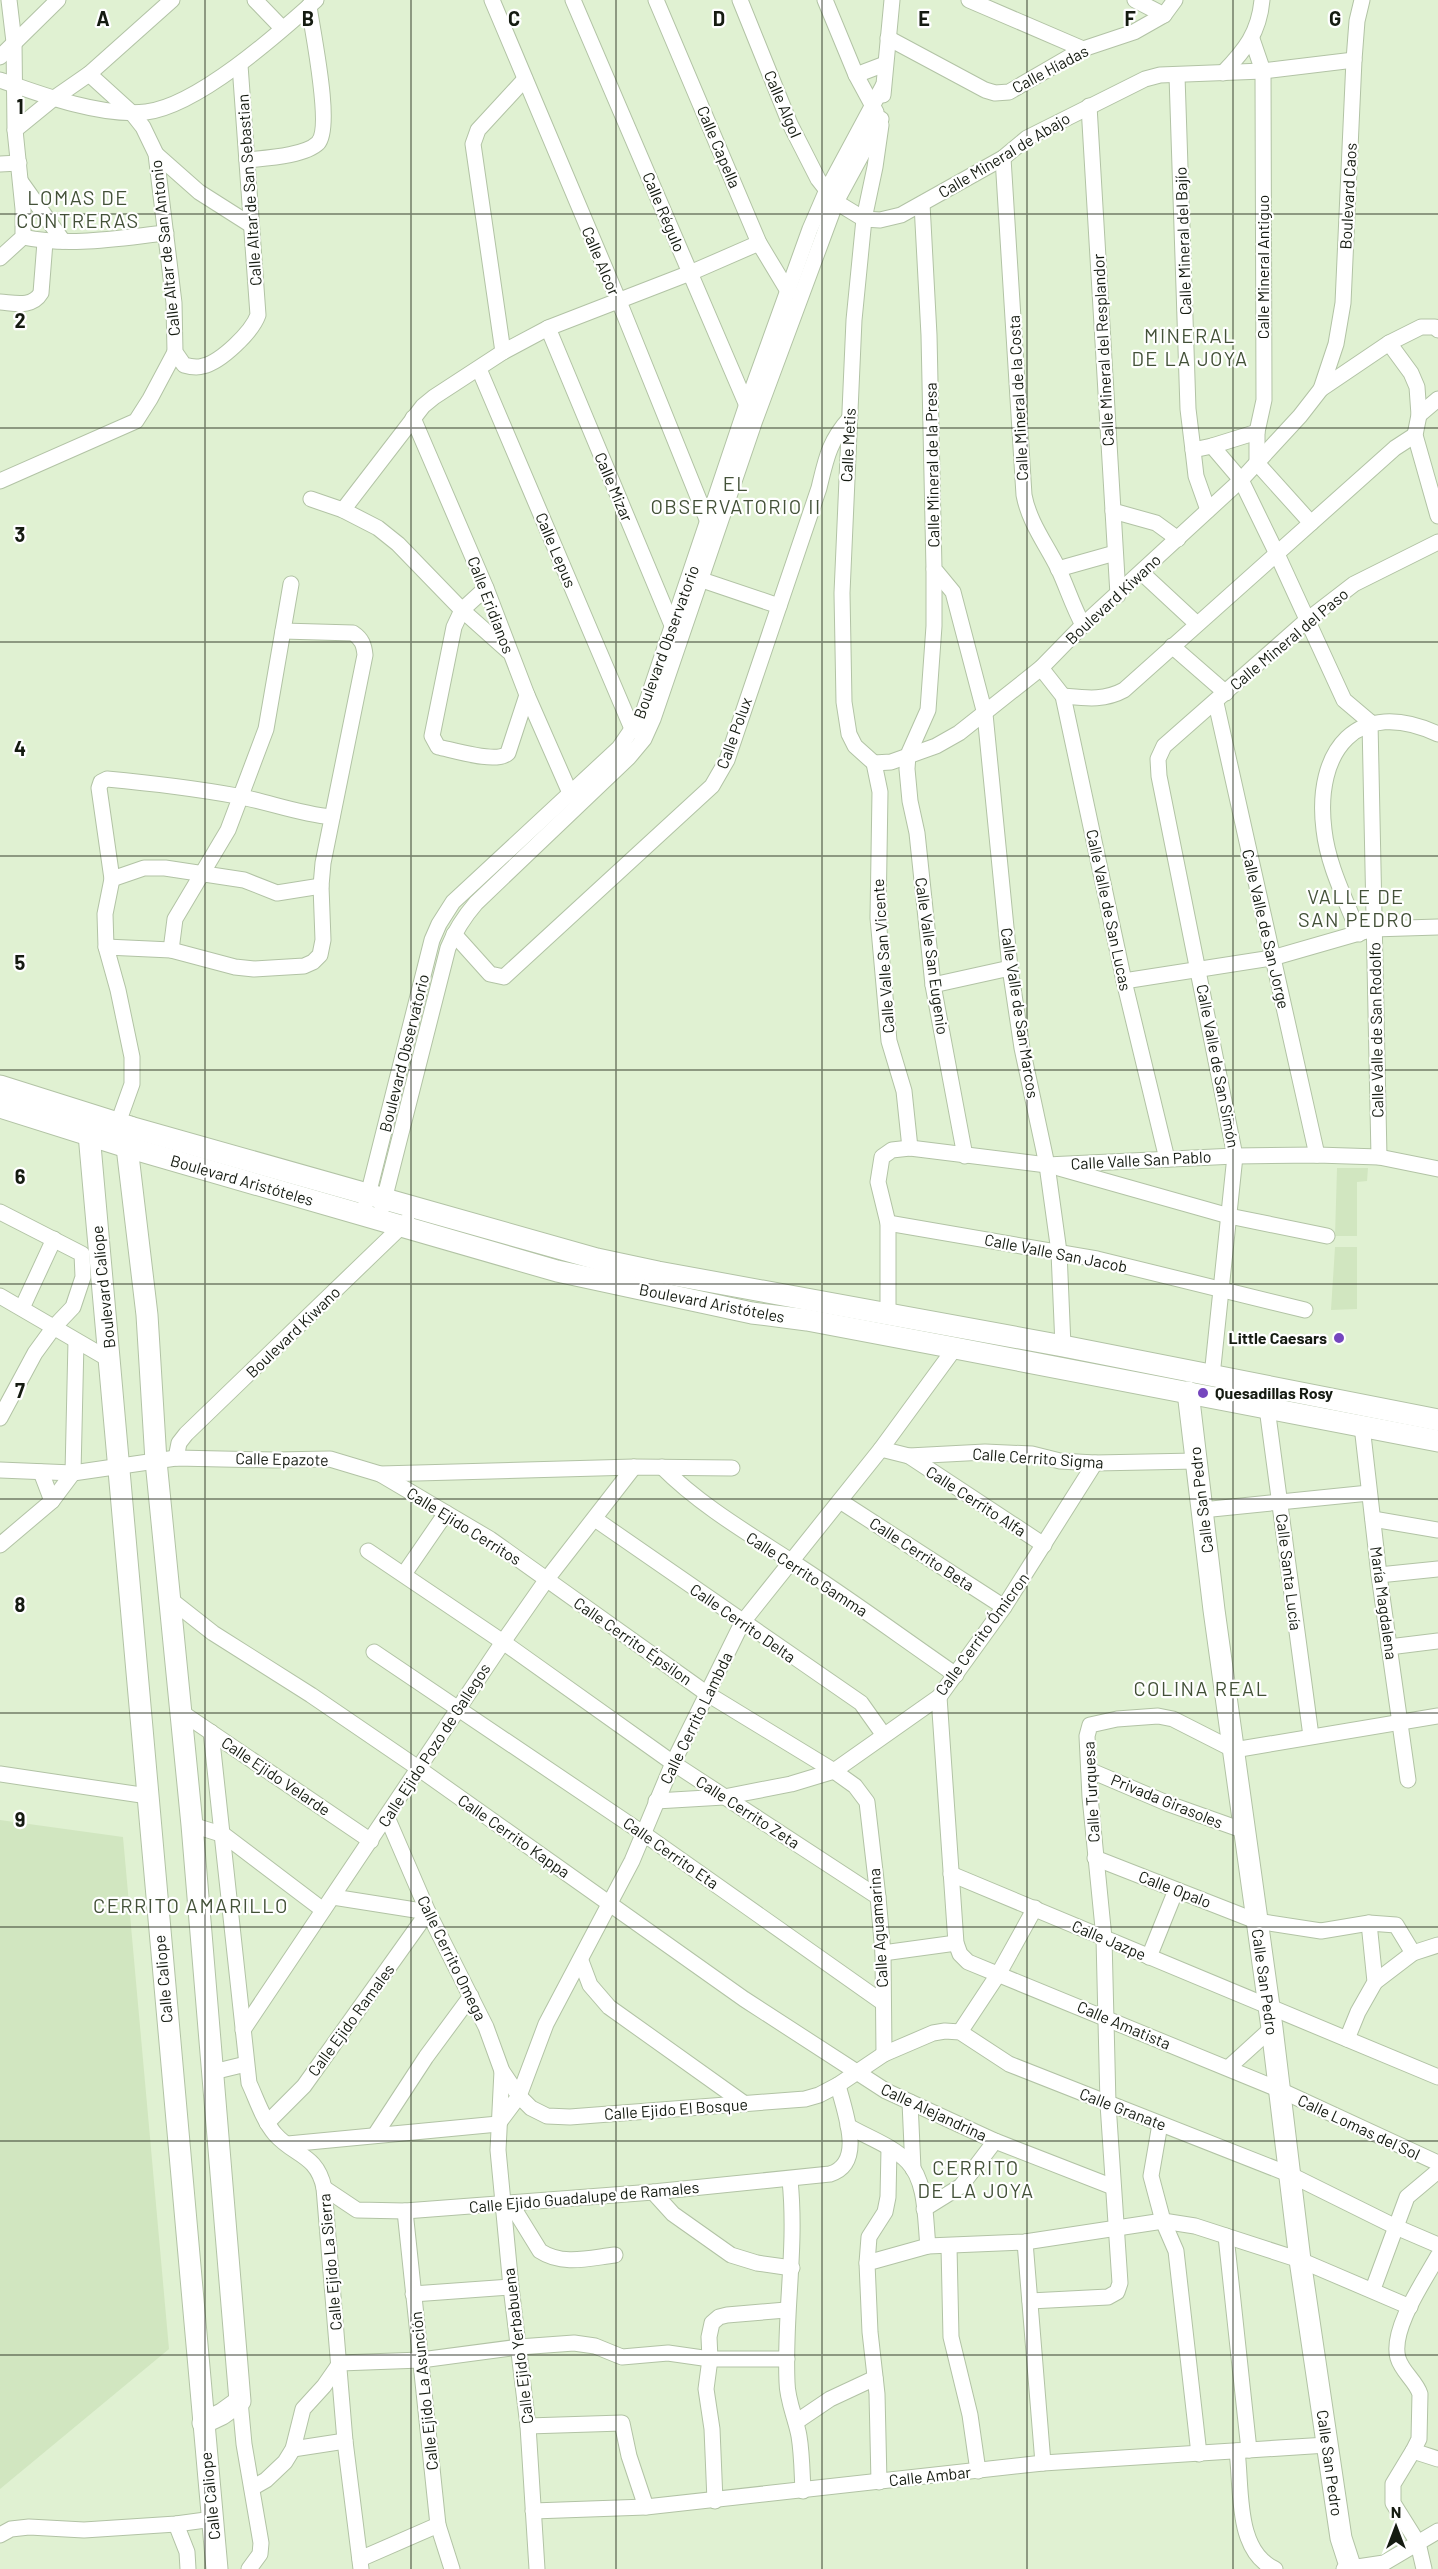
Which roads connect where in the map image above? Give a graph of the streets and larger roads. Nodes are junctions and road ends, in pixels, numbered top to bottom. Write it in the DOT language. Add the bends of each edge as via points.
graph roads {
  1 [pos="9,0"];
  2 [pos="57,0"];
  3 [pos="255,0"];
  4 [pos="492,0"];
  5 [pos="573,0"];
  6 [pos="656,0"];
  7 [pos="740,0"];
  8 [pos="825,0"];
  9 [pos="892,0"];
  10 [pos="969,0"];
  11 [pos="1135,0"];
  12 [pos="1175,0"];
  13 [pos="1262,0"];
  14 [pos="1362,0"];
  15 [pos="312,3"];
  16 [pos="161,4"];
  17 [pos="1164,15"];
  18 [pos="282,28"];
  19 [pos="888,38"];
  20 [pos="1252,39"];
  21 [pos="14,42"];
  22 [pos="1083,49"];
  23 [pos="0,57"];
  24 [pos="1354,60"];
  25 [pos="240,64"];
  26 [pos="885,64"];
  27 [pos="1263,70"];
  28 [pos="1223,73"];
  29 [pos="89,75"];
  30 [pos="856,75"];
  31 [pos="1177,76"];
  32 [pos="525,79"];
  33 [pos="0,80"];
  34 [pos="16,86"];
  35 [pos="883,86"];
  36 [pos="53,99"];
  37 [pos="872,105"];
  38 [pos="1089,106"];
  39 [pos="132,113"];
  40 [pos="881,119"];
  41 [pos="15,130"];
  42 [pos="156,154"];
  43 [pos="1003,158"];
  44 [pos="247,160"];
  45 [pos="19,163"];
  46 [pos="0,164"];
  47 [pos="20,181"];
  48 [pos="831,197"];
  49 [pos="922,204"];
  50 [pos="864,219"];
  51 [pos="251,225"];
  52 [pos="166,233"];
  53 [pos="23,237"];
  54 [pos="63,241"];
  55 [pos="45,242"];
  56 [pos="759,243"];
  57 [pos="0,258"];
  58 [pos="690,273"];
  59 [pos="788,291"];
  60 [pos="618,299"];
  61 [pos="0,302"];
  62 [pos="548,328"];
  63 [pos="1438,330"];
  64 [pos="1389,343"];
  65 [pos="175,352"];
  66 [pos="503,352"];
  67 [pos="479,369"];
  68 [pos="1321,388"];
  69 [pos="1438,399"];
  70 [pos="747,404"];
  71 [pos="1419,415"];
  72 [pos="413,417"];
  73 [pos="850,418"];
  74 [pos="754,423"];
  75 [pos="1257,432"];
  76 [pos="1415,435"];
  77 [pos="1212,446"];
  78 [pos="1193,450"];
  79 [pos="1257,463"];
  80 [pos="1241,480"];
  81 [pos="0,481"];
  82 [pos="819,488"];
  83 [pos="846,498"];
  84 [pos="312,499"];
  85 [pos="343,510"];
  86 [pos="1208,510"];
  87 [pos="1113,511"];
  88 [pos="1438,516"];
  89 [pos="708,522"];
  90 [pos="1311,523"];
  91 [pos="1178,539"];
  92 [pos="1438,542"];
  93 [pos="1115,553"];
  94 [pos="1277,554"];
  95 [pos="934,569"];
  96 [pos="1058,569"];
  97 [pos="1142,573"];
  98 [pos="702,580"];
  99 [pos="291,584"];
  100 [pos="486,588"];
  101 [pos="1118,595"];
  102 [pos="778,606"];
  103 [pos="462,610"];
  104 [pos="1306,621"];
  105 [pos="1197,624"];
  106 [pos="1083,625"];
  107 [pos="672,626"];
  108 [pos="283,631"];
  109 [pos="680,645"];
  110 [pos="1172,646"];
  111 [pos="510,653"];
  112 [pos="1041,668"];
  113 [pos="527,695"];
  114 [pos="1063,696"];
  115 [pos="1221,698"];
  116 [pos="985,714"];
  117 [pos="1370,722"];
  118 [pos="633,731"];
  119 [pos="1438,734"];
  120 [pos="908,755"];
  121 [pos="1158,759"];
  122 [pos="874,763"];
  123 [pos="570,793"];
  124 [pos="239,796"];
  125 [pos="332,817"];
  126 [pos="202,873"];
  127 [pos="112,879"];
  128 [pos="321,886"];
  129 [pos="465,890"];
  130 [pos="476,903"];
  131 [pos="1438,927"];
  132 [pos="1366,932"];
  133 [pos="454,934"];
  134 [pos="106,947"];
  135 [pos="171,950"];
  136 [pos="1272,958"];
  137 [pos="1010,968"];
  138 [pos="1199,969"];
  139 [pos="1124,981"];
  140 [pos="933,985"];
  141 [pos="0,1086"];
  142 [pos="0,1107"];
  143 [pos="23,1113"];
  144 [pos="88,1125"];
  145 [pos="121,1131"];
  146 [pos="910,1148"];
  147 [pos="1317,1155"];
  148 [pos="965,1156"];
  149 [pos="1235,1156"];
  150 [pos="1379,1157"];
  151 [pos="91,1158"];
  152 [pos="1167,1158"];
  153 [pos="1047,1165"];
  154 [pos="1438,1169"];
  155 [pos="374,1207"];
  156 [pos="417,1209"];
  157 [pos="0,1212"];
  158 [pos="1229,1216"];
  159 [pos="888,1223"];
  160 [pos="402,1226"];
  161 [pos="1327,1236"];
  162 [pos="54,1239"];
  163 [pos="1059,1252"];
  164 [pos="85,1254"];
  165 [pos="1223,1290"];
  166 [pos="0,1296"];
  167 [pos="22,1308"];
  168 [pos="1305,1310"];
  169 [pos="888,1315"];
  170 [pos="54,1327"];
  171 [pos="76,1341"];
  172 [pos="1063,1346"];
  173 [pos="955,1348"];
  174 [pos="110,1360"];
  175 [pos="1059,1367"];
  176 [pos="1212,1376"];
  177 [pos="1188,1392"];
  178 [pos="1267,1408"];
  179 [pos="0,1418"];
  180 [pos="1438,1420"];
  181 [pos="1368,1427"];
  182 [pos="1438,1442"];
  183 [pos="881,1449"];
  184 [pos="1438,1451"];
  185 [pos="909,1456"];
  186 [pos="166,1459"];
  187 [pos="1196,1461"];
  188 [pos="1095,1463"];
  189 [pos="118,1464"];
  190 [pos="634,1467"];
  191 [pos="662,1467"];
  192 [pos="732,1468"];
  193 [pos="0,1470"];
  194 [pos="41,1472"];
  195 [pos="73,1473"];
  196 [pos="380,1474"];
  197 [pos="1369,1493"];
  198 [pos="52,1501"];
  199 [pos="840,1501"];
  200 [pos="1280,1503"];
  201 [pos="1202,1510"];
  202 [pos="446,1512"];
  203 [pos="595,1519"];
  204 [pos="1373,1519"];
  205 [pos="1438,1530"];
  206 [pos="0,1544"];
  207 [pos="1044,1545"];
  208 [pos="368,1551"];
  209 [pos="790,1561"];
  210 [pos="1438,1569"];
  211 [pos="404,1574"];
  212 [pos="1379,1575"];
  213 [pos="547,1579"];
  214 [pos="171,1600"];
  215 [pos="1004,1607"];
  216 [pos="742,1623"];
  217 [pos="1438,1641"];
  218 [pos="503,1642"];
  219 [pos="1389,1647"];
  220 [pos="374,1652"];
  221 [pos="956,1674"];
  222 [pos="706,1693"];
  223 [pos="939,1697"];
  224 [pos="458,1707"];
  225 [pos="181,1712"];
  226 [pos="1438,1716"];
  227 [pos="1401,1721"];
  228 [pos="211,1732"];
  229 [pos="883,1734"];
  230 [pos="1311,1736"];
  231 [pos="1234,1749"];
  232 [pos="673,1763"];
  233 [pos="418,1768"];
  234 [pos="1089,1770"];
  235 [pos="834,1771"];
  236 [pos="0,1774"];
  237 [pos="1408,1780"];
  238 [pos="148,1796"];
  239 [pos="724,1797"];
  240 [pos="656,1801"];
  241 [pos="867,1802"];
  242 [pos="387,1817"];
  243 [pos="192,1825"];
  244 [pos="1245,1831"];
  245 [pos="644,1834"];
  246 [pos="224,1835"];
  247 [pos="371,1841"];
  248 [pos="1095,1858"];
  249 [pos="951,1874"];
  250 [pos="1176,1890"];
  251 [pos="333,1897"];
  252 [pos="878,1897"];
  253 [pos="609,1904"];
  254 [pos="1035,1908"];
  255 [pos="323,1910"];
  256 [pos="429,1912"];
  257 [pos="1256,1921"];
  258 [pos="1369,1923"];
  259 [pos="1104,1938"];
  260 [pos="956,1943"];
  261 [pos="1438,1945"];
  262 [pos="883,1953"];
  263 [pos="1413,1953"];
  264 [pos="1149,1957"];
  265 [pos="581,1961"];
  266 [pos="999,1973"];
  267 [pos="1375,1982"];
  268 [pos="471,1996"];
  269 [pos="882,2002"];
  270 [pos="1268,2006"];
  271 [pos="1108,2018"];
  272 [pos="1272,2028"];
  273 [pos="243,2030"];
  274 [pos="960,2032"];
  275 [pos="1347,2039"];
  276 [pos="884,2054"];
  277 [pos="246,2064"];
  278 [pos="1228,2068"];
  279 [pos="502,2071"];
  280 [pos="213,2072"];
  281 [pos="858,2073"];
  282 [pos="1438,2076"];
  283 [pos="838,2085"];
  284 [pos="1280,2090"];
  285 [pos="519,2096"];
  286 [pos="910,2103"];
  287 [pos="745,2104"];
  288 [pos="1108,2104"];
  289 [pos="267,2123"];
  290 [pos="498,2124"];
  291 [pos="1160,2124"];
  292 [pos="848,2126"];
  293 [pos="375,2135"];
  294 [pos="995,2141"];
  295 [pos="288,2144"];
  296 [pos="889,2149"];
  297 [pos="1438,2163"];
  298 [pos="913,2169"];
  299 [pos="1438,2171"];
  300 [pos="1291,2175"];
  301 [pos="790,2180"];
  302 [pos="1113,2187"];
  303 [pos="324,2188"];
  304 [pos="652,2192"];
  305 [pos="508,2204"];
  306 [pos="924,2209"];
  307 [pos="405,2211"];
  308 [pos="1162,2221"];
  309 [pos="1396,2227"];
  310 [pos="1117,2228"];
  311 [pos="1226,2236"];
  312 [pos="1025,2242"];
  313 [pos="1438,2245"];
  314 [pos="928,2246"];
  315 [pos="949,2247"];
  316 [pos="615,2254"];
  317 [pos="1438,2256"];
  318 [pos="1300,2260"];
  319 [pos="867,2263"];
  320 [pos="792,2268"];
  321 [pos="511,2287"];
  322 [pos="1373,2289"];
  323 [pos="413,2294"];
  324 [pos="1030,2301"];
  325 [pos="1410,2307"];
  326 [pos="786,2310"];
  327 [pos="519,2346"];
  328 [pos="710,2359"];
  329 [pos="787,2359"];
  330 [pos="421,2360"];
  331 [pos="340,2363"];
  332 [pos="875,2378"];
  333 [pos="240,2401"];
  334 [pos="203,2422"];
  335 [pos="796,2422"];
  336 [pos="528,2426"];
  337 [pos="345,2440"];
  338 [pos="1327,2445"];
  339 [pos="293,2449"];
  340 [pos="1243,2451"];
  341 [pos="1413,2451"];
  342 [pos="1199,2454"];
  343 [pos="1438,2459"];
  344 [pos="1043,2463"];
  345 [pos="978,2471"];
  346 [pos="879,2482"];
  347 [pos="252,2488"];
  348 [pos="803,2491"];
  349 [pos="715,2501"];
  350 [pos="646,2507"];
  351 [pos="533,2511"];
  352 [pos="213,2520"];
  353 [pos="176,2524"];
  354 [pos="438,2525"];
  355 [pos="1438,2530"];
  356 [pos="0,2535"];
  357 [pos="1418,2543"];
  358 [pos="361,2564"];
  359 [pos="1390,2566"];
  360 [pos="1348,2568"];
  361 [pos="188,2569"];
  362 [pos="217,2569"];
  363 [pos="249,2569"];
  364 [pos="452,2569"];
  365 [pos="537,2569"];
  366 [pos="1275,2569"];
  367 [pos="1424,2569"];
  1 -- 21 [label="street"];
  2 -- 21 [label="street"];
  3 -- 18 [label="street"];
  4 -- 32 [label="street, Calle Alcor"];
  5 -- 58 [label="street, Calle Régulo"];
  6 -- 56 [label="street, Calle Capella"];
  7 -- 48 [label="street, Calle Algol" via="790,124"];
  8 -- 30 [label="street"];
  9 -- 19 [label="street, Boulevard Observatorio"];
  10 -- 22 [label="street"];
  11 -- 17 [label="street"];
  12 -- 17 [label="street, Calle Híadas"];
  13 -- 20 [label="street"];
  14 -- 24 [label="street, Boulevard Caos"];
  15 -- 18 [label="street"];
  15 -- 44 [label="street" via="325,113 323,134 318,143 293,153"];
  16 -- 29 [label="street"];
  17 -- 22 [label="street, Calle Híadas" via="1134,32"];
  18 -- 25 [label="street"];
  19 -- 22 [label="street, Calle Híadas" via="986,90 1002,94"];
  19 -- 26 [label="street, Boulevard Observatorio"];
  20 -- 27 [label="street, Calle Mineral Antiguo"];
  20 -- 28 [label="street"];
  21 -- 23 [label="street"];
  21 -- 34 [label="street"];
  24 -- 27 [label="street, Calle Mineral de Abajo"];
  24 -- 68 [label="street, Boulevard Caos" via="1343,303 1336,344"];
  25 -- 39 [label="street" via="166,108"];
  25 -- 44 [label="street, Calle Altar de San Sebastian"];
  26 -- 30 [label="street"];
  26 -- 35 [label="street, Boulevard Observatorio"];
  27 -- 28 [label="street, Calle Mineral de Abajo"];
  27 -- 75 [label="street, Calle Mineral Antiguo" via="1264,400"];
  28 -- 31 [label="street, Calle Mineral de Abajo"];
  29 -- 36 [label="street"];
  29 -- 39 [label="street, Calle Altar de San Antonio"];
  30 -- 37 [label="street"];
  31 -- 38 [label="street, Calle Mineral de Abajo" via="1160,75 1145,80"];
  31 -- 78 [label="street, Calle Mineral del Bajío" via="1188,409"];
  32 -- 60 [label="street, Calle Alcor"];
  32 -- 66 [label="street" via="478,130 473,144"];
  33 -- 34 [label="street"];
  34 -- 36 [label="street"];
  34 -- 41 [label="street"];
  35 -- 37 [label="street, Boulevard Observatorio"];
  35 -- 40 [label="street, Boulevard Observatorio"];
  36 -- 39 [label="street"];
  36 -- 41 [label="street"];
  37 -- 40 [label="street"];
  37 -- 48 [label="street, Boulevard Observatorio"];
  38 -- 43 [label="street, Calle Mineral de Abajo" via="1027,138"];
  38 -- 87 [label="street, Calle Mineral del Resplandor"];
  39 -- 42 [label="street, Calle Altar de San Antonio"];
  40 -- 48 [label="street, Boulevard Observatorio"];
  40 -- 50 [label="street, Calle Metis" via="876,167"];
  41 -- 45 [label="street"];
  42 -- 51 [label="street" via="199,192"];
  42 -- 52 [label="street, Calle Altar de San Antonio"];
  43 -- 49 [label="street, Calle Mineral de Abajo"];
  43 -- 96 [label="street, Calle Mineral de la Costa" via="1024,495 1034,524"];
  44 -- 51 [label="street, Calle Altar de San Sebastian"];
  45 -- 46 [label="street"];
  45 -- 47 [label="street"];
  47 -- 53 [label="street"];
  47 -- 54 [label="street"];
  48 -- 50 [label="street"];
  48 -- 59 [label="street, Boulevard Observatorio"];
  48 -- 74 [label="street, Boulevard Observatorio"];
  49 -- 50 [label="street, Calle Mineral de Abajo" via="901,215"];
  49 -- 95 [label="street, Calle Mineral de la Presa"];
  50 -- 73 [label="street, Calle Metis"];
  51 -- 65 [label="street, Calle Altar de San Sebastian" via="258,315 250,330 210,364 201,367 184,365"];
  52 -- 54 [label="street"];
  52 -- 65 [label="street, Calle Altar de San Antonio"];
  53 -- 55 [label="street"];
  53 -- 57 [label="street"];
  54 -- 55 [label="street"];
  55 -- 61 [label="street" via="41,293 36,300"];
  56 -- 58 [label="street"];
  56 -- 59 [label="street, Calle Capella"];
  58 -- 60 [label="street"];
  58 -- 70 [label="street, Calle Régulo"];
  59 -- 70 [label="street, Boulevard Observatorio"];
  60 -- 62 [label="street"];
  60 -- 89 [label="street, Calle Alcor"];
  62 -- 66 [label="street"];
  62 -- 107 [label="street, Calle Mizar"];
  63 -- 64 [label="street" via="1421,327"];
  64 -- 68 [label="street"];
  64 -- 71 [label="street" via="1411,373"];
  65 -- 81 [label="street" via="136,421"];
  66 -- 67 [label="street"];
  67 -- 72 [label="street" via="434,397"];
  67 -- 118 [label="street, Calle Lepus"];
  68 -- 79 [label="street, Boulevard Kiwano"];
  69 -- 71 [label="street"];
  70 -- 74 [label="street, Calle Régulo"];
  70 -- 89 [label="street, Boulevard Observatorio"];
  71 -- 76 [label="street"];
  72 -- 85 [label="street"];
  72 -- 100 [label="street, Calle Eridianos"];
  73 -- 82 [label="street, Calle Polux" via="835,434"];
  73 -- 83 [label="street, Calle Metis"];
  74 -- 98 [label="street, Boulevard Observatorio"];
  75 -- 77 [label="street"];
  75 -- 79 [label="street, Calle Mineral Antiguo"];
  76 -- 88 [label="street"];
  76 -- 90 [label="street"];
  77 -- 78 [label="street"];
  77 -- 80 [label="street"];
  78 -- 86 [label="street, Calle Mineral del Bajío" via="1196,476"];
  79 -- 80 [label="street, Boulevard Kiwano"];
  79 -- 90 [label="street"];
  80 -- 86 [label="street, Boulevard Kiwano"];
  80 -- 94 [label="street"];
  82 -- 83 [label="street"];
  82 -- 102 [label="street, Calle Polux"];
  83 -- 122 [label="street, Calle Metis" via="842,592 844,702 855,747"];
  84 -- 85 [label="street"];
  85 -- 103 [label="street" via="378,528 398,544"];
  86 -- 91 [label="street, Boulevard Kiwano"];
  87 -- 91 [label="street" via="1156,523"];
  87 -- 93 [label="street, Calle Mineral del Resplandor"];
  89 -- 107 [label="street, Boulevard Observatorio"];
  90 -- 94 [label="street"];
  91 -- 97 [label="street, Boulevard Kiwano"];
  92 -- 104 [label="street, Calle Mineral del Paso" via="1354,585"];
  93 -- 96 [label="street"];
  93 -- 101 [label="street, Calle Mineral del Resplandor"];
  94 -- 104 [label="street"];
  94 -- 105 [label="street"];
  95 -- 116 [label="street, Calle Mineral de la Presa" via="953,592"];
  95 -- 120 [label="street" via="928,710"];
  96 -- 106 [label="street, Calle Mineral de la Costa"];
  97 -- 101 [label="street, Boulevard Kiwano"];
  97 -- 105 [label="street"];
  98 -- 102 [label="street"];
  98 -- 109 [label="street, Boulevard Observatorio"];
  99 -- 108 [label="street"];
  100 -- 103 [label="street"];
  100 -- 111 [label="street, Calle Eridianos"];
  101 -- 106 [label="street, Boulevard Kiwano"];
  102 -- 133 [label="street, Calle Polux" via="727,760 712,786 504,977 490,974"];
  103 -- 111 [label="street"];
  103 -- 113 [label="street" via="449,640 432,736 438,747 504,757"];
  104 -- 115 [label="street, Calle Mineral del Paso"];
  104 -- 117 [label="street" via="1344,700"];
  105 -- 110 [label="street"];
  106 -- 112 [label="street, Boulevard Kiwano"];
  107 -- 109 [label="street, Calle Mizar"];
  107 -- 118 [label="street, Boulevard Observatorio"];
  108 -- 124 [label="street" via="266,729"];
  108 -- 125 [label="street" via="342,631 360,637 364,644"];
  109 -- 130 [label="street, Boulevard Observatorio" via="644,739"];
  110 -- 114 [label="street" via="1116,694 1099,699"];
  110 -- 115 [label="street"];
  111 -- 113 [label="street, Calle Eridianos"];
  112 -- 114 [label="street, Calle Valle de San Lucas"];
  112 -- 116 [label="street, Boulevard Kiwano"];
  113 -- 123 [label="street, Calle Eridianos"];
  114 -- 139 [label="street, Calle Valle de San Lucas"];
  115 -- 121 [label="street, Calle Mineral del Paso" via="1164,746"];
  115 -- 136 [label="street, Calle Valle de San Jorge"];
  116 -- 120 [label="street, Boulevard Kiwano" via="936,746"];
  116 -- 137 [label="street, Calle Valle de San Marcos"];
  117 -- 119 [label="street" via="1412,725"];
  117 -- 132 [label="street, Calle Valle de San Rodolfo"];
  117 -- 132 [label="street, Calle Valle de San Rodolfo" via="1346,736 1331,760 1323,808 1326,841 1335,873"];
  118 -- 123 [label="street, Boulevard Observatorio"];
  120 -- 122 [label="street, Boulevard Kiwano"];
  120 -- 140 [label="street, Calle Valle San Eugenio"];
  121 -- 138 [label="street, Calle Valle de San Simón"];
  122 -- 146 [label="street, Calle Valle San Vicente" via="880,792 878,918 889,1041 904,1091"];
  123 -- 129 [label="street, Boulevard Observatorio"];
  124 -- 125 [label="street"];
  124 -- 126 [label="street" via="228,830"];
  124 -- 127 [label="street" via="149,783 107,779 101,782"];
  125 -- 128 [label="street"];
  126 -- 127 [label="street" via="144,868"];
  126 -- 128 [label="street" via="244,880 278,893"];
  126 -- 135 [label="street" via="175,919"];
  127 -- 134 [label="street" via="105,914"];
  128 -- 135 [label="street" via="322,940 320,955 313,962 254,969"];
  129 -- 130 [label="street"];
  129 -- 155 [label="street, Boulevard Observatorio" via="445,914 432,940"];
  130 -- 133 [label="street, Boulevard Observatorio"];
  131 -- 132 [label="street"];
  132 -- 136 [label="street"];
  132 -- 150 [label="street, Calle Valle de San Rodolfo"];
  133 -- 155 [label="street, Boulevard Observatorio"];
  134 -- 135 [label="street"];
  134 -- 145 [label="street" via="132,1057 132,1083"];
  136 -- 138 [label="street"];
  136 -- 147 [label="street, Calle Valle de San Jorge"];
  137 -- 140 [label="street"];
  137 -- 153 [label="street, Calle Valle de San Marcos"];
  138 -- 139 [label="street"];
  138 -- 149 [label="street, Calle Valle de San Simón"];
  139 -- 152 [label="street, Calle Valle de San Lucas"];
  140 -- 148 [label="street, Calle Valle San Eugenio"];
  141 -- 144 [label="street, Boulevard Aristóteles"];
  142 -- 143 [label="street, Boulevard Aristóteles"];
  143 -- 144 [label="street, Boulevard Aristóteles"];
  143 -- 151 [label="street" via="26,1120 71,1134 80,1140"];
  144 -- 145 [label="street, Boulevard Aristóteles"];
  144 -- 151 [label="street, Boulevard Calíope"];
  145 -- 155 [label="street, Boulevard Aristóteles"];
  145 -- 186 [label="street"];
  146 -- 148 [label="street, Calle Valle San Pablo"];
  146 -- 159 [label="street, Calle Valle San Pablo" via="892,1150 879,1164 878,1182"];
  147 -- 149 [label="street, Calle Valle San Pablo"];
  147 -- 150 [label="street, Calle Valle San Pablo"];
  148 -- 153 [label="street, Calle Valle San Pablo"];
  149 -- 152 [label="street, Calle Valle San Pablo"];
  149 -- 158 [label="street, Calle Valle de San Simón"];
  150 -- 154 [label="street, Calle Valle San Pablo"];
  151 -- 164 [label="street, Boulevard Calíope"];
  152 -- 153 [label="street, Calle Valle San Pablo"];
  153 -- 158 [label="street"];
  153 -- 163 [label="street, Calle Valle de San Marcos"];
  155 -- 156 [label="street, Boulevard Aristóteles"];
  155 -- 160 [label="street, Boulevard Aristóteles"];
  156 -- 160 [label="street, Boulevard Kiwano"];
  156 -- 169 [label="street, Boulevard Aristóteles" via="578,1254"];
  157 -- 162 [label="street"];
  158 -- 161 [label="street"];
  158 -- 165 [label="street, Calle Valle de San Simón"];
  159 -- 163 [label="street, Calle Valle San Jacob"];
  159 -- 169 [label="street"];
  160 -- 173 [label="street, Boulevard Aristóteles" via="557,1271 668,1296"];
  160 -- 186 [label="street, Boulevard Kiwano" via="186,1434"];
  162 -- 164 [label="street"];
  162 -- 167 [label="street"];
  163 -- 165 [label="street, Calle Valle San Jacob"];
  163 -- 172 [label="street, Calle Valle de San Marcos"];
  164 -- 170 [label="street" via="77,1298"];
  164 -- 174 [label="street, Boulevard Calíope"];
  165 -- 168 [label="street, Calle Valle San Jacob"];
  165 -- 176 [label="street, Calle Valle de San Simón"];
  166 -- 167 [label="street"];
  167 -- 170 [label="street"];
  169 -- 172 [label="street, Boulevard Aristóteles"];
  170 -- 171 [label="street"];
  170 -- 179 [label="street" via="35,1353"];
  171 -- 174 [label="street"];
  171 -- 195 [label="street"];
  172 -- 175 [label="street"];
  172 -- 176 [label="street, Boulevard Aristóteles"];
  173 -- 175 [label="street, Boulevard Aristóteles"];
  173 -- 183 [label="street, Calle Cerrito Lambda"];
  174 -- 189 [label="street, Boulevard Calíope"];
  175 -- 177 [label="street, Boulevard Aristóteles"];
  176 -- 180 [label="street, Boulevard Aristóteles"];
  177 -- 178 [label="street, Boulevard Aristóteles"];
  177 -- 187 [label="street, Calle San Pedro"];
  178 -- 181 [label="street, Boulevard Aristóteles"];
  178 -- 200 [label="street, Calle Santa Lucía"];
  181 -- 182 [label="street, Boulevard Aristóteles"];
  181 -- 184 [label="street" via="1391,1441"];
  181 -- 197 [label="street, María Magdalena"];
  183 -- 185 [label="street, Calle Cerrito Sigma"];
  183 -- 199 [label="street, Calle Cerrito Lambda"];
  185 -- 188 [label="street, Calle Cerrito Sigma" via="985,1452"];
  185 -- 207 [label="street, Calle Cerrito Alfa"];
  186 -- 189 [label="street, Calle Epazote"];
  186 -- 196 [label="street, Calle Epazote" via="330,1459"];
  186 -- 214 [label="street"];
  187 -- 188 [label="street, Calle Cerrito Sigma"];
  187 -- 201 [label="street, Calle San Pedro"];
  188 -- 207 [label="street, Calle Cerrito Ómicron"];
  189 -- 195 [label="street, Calle Epazote"];
  189 -- 238 [label="street, Calle Caliope"];
  190 -- 191 [label="street, Calle Epazote"];
  190 -- 196 [label="street, Calle Epazote"];
  190 -- 203 [label="street, Calle Ejido Pozo de Gallegos"];
  191 -- 192 [label="street, Calle Epazote"];
  191 -- 209 [label="street, Calle Cerrito Gamma" via="735,1526"];
  193 -- 194 [label="street, Calle Epazote"];
  194 -- 195 [label="street, Calle Epazote"];
  194 -- 198 [label="street"];
  195 -- 198 [label="street"];
  196 -- 202 [label="street, Calle Ejido Cerritos"];
  197 -- 200 [label="street"];
  197 -- 204 [label="street, María Magdalena"];
  198 -- 206 [label="street"];
  199 -- 209 [label="street, Calle Cerrito Lambda"];
  199 -- 215 [label="street, Calle Cerrito Beta"];
  200 -- 201 [label="street"];
  200 -- 230 [label="street, Calle Santa Lucía"];
  201 -- 231 [label="street, Calle San Pedro"];
  202 -- 211 [label="street"];
  202 -- 213 [label="street, Calle Ejido Cerritos"];
  203 -- 213 [label="street, Calle Ejido Pozo de Gallegos"];
  203 -- 216 [label="street, Calle Cerrito Delta"];
  204 -- 205 [label="street"];
  204 -- 212 [label="street, María Magdalena"];
  207 -- 215 [label="street, Calle Cerrito Ómicron"];
  208 -- 211 [label="street, Calle Cerrito Zeta"];
  209 -- 216 [label="street, Calle Cerrito Lambda"];
  209 -- 221 [label="street, Calle Cerrito Gamma"];
  210 -- 212 [label="street"];
  211 -- 218 [label="street, Calle Cerrito Zeta"];
  212 -- 219 [label="street, María Magdalena"];
  213 -- 218 [label="street, Calle Ejido Pozo de Gallegos"];
  213 -- 222 [label="street, Calle Cerrito Épsilon"];
  214 -- 225 [label="street"];
  214 -- 233 [label="street, Calle Cerrito Kappa" via="213,1633"];
  215 -- 221 [label="street, Calle Cerrito Ómicron"];
  216 -- 222 [label="street, Calle Cerrito Lambda"];
  216 -- 229 [label="street, Calle Cerrito Delta" via="861,1703"];
  217 -- 219 [label="street"];
  218 -- 224 [label="street, Calle Ejido Pozo de Gallegos"];
  218 -- 232 [label="street, Calle Cerrito Zeta"];
  219 -- 227 [label="street, María Magdalena"];
  220 -- 224 [label="street, Calle Cerrito Eta"];
  221 -- 223 [label="street, Calle Cerrito Ómicron"];
  222 -- 232 [label="street, Calle Cerrito Lambda"];
  222 -- 235 [label="street, Calle Cerrito Épsilon"];
  223 -- 229 [label="street, Calle Cerrito Ómicron"];
  223 -- 249 [label="street"];
  224 -- 233 [label="street, Calle Ejido Pozo de Gallegos"];
  224 -- 245 [label="street, Calle Cerrito Eta"];
  225 -- 228 [label="street, Calle Ejido Velarde"];
  225 -- 243 [label="street"];
  226 -- 227 [label="street"];
  227 -- 230 [label="street"];
  227 -- 237 [label="street, María Magdalena"];
  228 -- 246 [label="street, Calle Ejido La Sierra"];
  228 -- 247 [label="street, Calle Ejido Velarde"];
  229 -- 235 [label="street, Calle Cerrito Ómicron"];
  230 -- 231 [label="street"];
  231 -- 234 [label="street, Calle Turquesa" via="1173,1719 1118,1719 1090,1725"];
  231 -- 244 [label="street, Calle San Pedro"];
  232 -- 239 [label="street, Calle Cerrito Zeta"];
  232 -- 240 [label="street, Calle Cerrito Lambda"];
  233 -- 242 [label="street, Calle Ejido Pozo de Gallegos"];
  233 -- 253 [label="street, Calle Cerrito Kappa"];
  234 -- 244 [label="street, Privada Girasoles"];
  234 -- 248 [label="street, Calle Turquesa"];
  235 -- 239 [label="street, Calle Cerrito Ómicron"];
  235 -- 241 [label="street, Calle Cerrito Épsilon" via="855,1786"];
  236 -- 238 [label="street"];
  238 -- 334 [label="street, Calle Caliope"];
  239 -- 240 [label="street, Calle Cerrito Ómicron"];
  239 -- 252 [label="street, Calle Cerrito Zeta"];
  240 -- 245 [label="street, Calle Cerrito Lambda"];
  241 -- 252 [label="street, Calle Aguamarina"];
  242 -- 247 [label="street, Calle Ejido Pozo de Gallegos"];
  242 -- 256 [label="street, Calle Cerrito Omega"];
  243 -- 246 [label="street"];
  243 -- 280 [label="street"];
  244 -- 257 [label="street, Calle San Pedro"];
  245 -- 253 [label="street, Calle Cerrito Lambda"];
  245 -- 269 [label="street, Calle Cerrito Eta"];
  246 -- 255 [label="street"];
  246 -- 273 [label="street, Calle Ejido La Sierra"];
  247 -- 251 [label="street, Calle Ejido Pozo de Gallegos"];
  248 -- 250 [label="street, Calle Opalo"];
  248 -- 259 [label="street, Calle Turquesa"];
  249 -- 254 [label="street, Calle Jazpe"];
  249 -- 260 [label="street"];
  250 -- 257 [label="street, Calle Opalo"];
  250 -- 264 [label="street"];
  251 -- 255 [label="street, Calle Ejido Pozo de Gallegos"];
  251 -- 256 [label="street"];
  252 -- 262 [label="street, Calle Aguamarina"];
  253 -- 265 [label="street, Calle Cerrito Lambda"];
  253 -- 281 [label="street, Calle Cerrito Kappa"];
  254 -- 259 [label="street, Calle Jazpe"];
  254 -- 266 [label="street"];
  255 -- 273 [label="street, Calle Ejido Pozo de Gallegos"];
  256 -- 268 [label="street, Calle Cerrito Omega"];
  256 -- 289 [label="street, Calle Ejido Ramales" via="304,2086"];
  257 -- 258 [label="street, Calle Opalo" via="1321,1930"];
  257 -- 270 [label="street, Calle San Pedro"];
  258 -- 263 [label="street, Calle Opalo" via="1396,1925"];
  258 -- 267 [label="street"];
  259 -- 264 [label="street, Calle Jazpe"];
  259 -- 271 [label="street, Calle Turquesa"];
  260 -- 262 [label="street"];
  260 -- 266 [label="street, Calle Amatista" via="968,1962"];
  261 -- 263 [label="street"];
  262 -- 269 [label="street, Calle Aguamarina"];
  263 -- 267 [label="street"];
  264 -- 270 [label="street, Calle Jazpe"];
  265 -- 285 [label="street, Calle Cerrito Lambda" via="546,2024"];
  265 -- 287 [label="street" via="590,1985 609,2007"];
  266 -- 271 [label="street, Calle Amatista"];
  266 -- 274 [label="street"];
  267 -- 275 [label="street"];
  268 -- 279 [label="street, Calle Cerrito Omega"];
  268 -- 293 [label="street"];
  269 -- 276 [label="street, Calle Aguamarina"];
  270 -- 272 [label="street, Calle San Pedro"];
  270 -- 275 [label="street, Calle Jazpe"];
  271 -- 278 [label="street, Calle Amatista"];
  271 -- 288 [label="street, Calle Turquesa"];
  272 -- 278 [label="street"];
  272 -- 284 [label="street, Calle San Pedro"];
  273 -- 277 [label="street, Calle Ejido La Sierra"];
  274 -- 276 [label="street, Calle Ejido El Bosque" via="933,2033"];
  274 -- 288 [label="street, Calle Granate" via="1009,2064"];
  275 -- 282 [label="street, Calle Jazpe"];
  276 -- 281 [label="street, Calle Ejido El Bosque"];
  277 -- 280 [label="street"];
  277 -- 289 [label="street, Calle Ejido La Sierra" via="249,2083"];
  278 -- 284 [label="street, Calle Amatista"];
  279 -- 285 [label="street, Calle Cerrito Omega"];
  279 -- 290 [label="street, Calle Ejido Yerbabuena"];
  280 -- 333 [label="street"];
  281 -- 283 [label="street, Calle Ejido El Bosque"];
  281 -- 286 [label="street, Calle Alejandrina"];
  283 -- 287 [label="street, Calle Ejido El Bosque" via="805,2099"];
  283 -- 292 [label="street"];
  284 -- 297 [label="street, Calle Lomas del Sol"];
  284 -- 300 [label="street, Calle San Pedro"];
  285 -- 287 [label="street, Calle Ejido El Bosque" via="547,2116 570,2117"];
  285 -- 290 [label="street, Calle Cerrito Lambda"];
  286 -- 294 [label="street, Calle Alejandrina"];
  286 -- 298 [label="street"];
  288 -- 291 [label="street, Calle Granate"];
  288 -- 302 [label="street, Calle Turquesa"];
  289 -- 295 [label="street, Calle Ejido La Sierra"];
  290 -- 293 [label="street"];
  290 -- 305 [label="street, Calle Ejido Yerbabuena" via="498,2150"];
  291 -- 300 [label="street, Calle Granate"];
  291 -- 308 [label="street" via="1151,2176"];
  292 -- 296 [label="street"];
  292 -- 301 [label="street, Calle Ejido Guadalupe de Ramales" via="850,2156 839,2172"];
  293 -- 295 [label="street"];
  294 -- 302 [label="street, Calle Alejandrina"];
  294 -- 306 [label="street" via="961,2186"];
  295 -- 303 [label="street, Calle Ejido La Sierra" via="312,2162"];
  296 -- 298 [label="street" via="907,2160"];
  296 -- 319 [label="street" via="888,2197 885,2212 869,2236"];
  298 -- 306 [label="street"];
  299 -- 309 [label="street" via="1407,2197"];
  300 -- 309 [label="street, Calle Granate"];
  300 -- 318 [label="street, Calle San Pedro"];
  301 -- 304 [label="street, Calle Ejido Guadalupe de Ramales"];
  301 -- 320 [label="street" via="794,2220"];
  302 -- 310 [label="street, Calle Turquesa"];
  303 -- 307 [label="street, Calle Ejido Guadalupe de Ramales" via="357,2210"];
  303 -- 331 [label="street, Calle Ejido La Sierra"];
  304 -- 305 [label="street, Calle Ejido Guadalupe de Ramales"];
  304 -- 320 [label="street" via="673,2214 731,2255"];
  305 -- 307 [label="street, Calle Ejido Guadalupe de Ramales"];
  305 -- 316 [label="street" via="547,2256 567,2261"];
  305 -- 321 [label="street, Calle Ejido Yerbabuena"];
  306 -- 314 [label="street"];
  307 -- 323 [label="street, Calle Ejido La Asunción"];
  308 -- 310 [label="street"];
  308 -- 311 [label="street" via="1183,2222"];
  308 -- 342 [label="street" via="1176,2251"];
  309 -- 313 [label="street, Calle Granate"];
  309 -- 322 [label="street"];
  310 -- 312 [label="street"];
  310 -- 324 [label="street, Calle Turquesa" via="1120,2283 1114,2296"];
  311 -- 318 [label="street"];
  311 -- 340 [label="street"];
  312 -- 315 [label="street"];
  312 -- 324 [label="street"];
  314 -- 315 [label="street"];
  314 -- 319 [label="street"];
  315 -- 345 [label="street" via="951,2337 970,2415"];
  317 -- 325 [label="street"];
  318 -- 322 [label="street"];
  318 -- 338 [label="street, Calle San Pedro"];
  319 -- 332 [label="street"];
  320 -- 326 [label="street"];
  321 -- 323 [label="street"];
  321 -- 327 [label="street, Calle Ejido Yerbabuena"];
  322 -- 325 [label="street"];
  323 -- 330 [label="street, Calle Ejido La Asunción"];
  324 -- 344 [label="street"];
  325 -- 341 [label="street" via="1396,2345 1400,2364 1420,2394 1419,2439"];
  326 -- 328 [label="street" via="719,2317 710,2331"];
  326 -- 329 [label="street"];
  327 -- 328 [label="street" via="586,2344 622,2357 668,2352"];
  327 -- 330 [label="street"];
  327 -- 336 [label="street, Calle Ejido Yerbabuena"];
  328 -- 329 [label="street"];
  328 -- 349 [label="street" via="706,2389"];
  329 -- 335 [label="street" via="787,2385"];
  330 -- 331 [label="street"];
  330 -- 354 [label="street, Calle Ejido La Asunción"];
  331 -- 337 [label="street, Calle Ejido La Sierra"];
  331 -- 339 [label="street" via="303,2409"];
  332 -- 335 [label="street" via="830,2398"];
  332 -- 346 [label="street"];
  333 -- 334 [label="street"];
  333 -- 347 [label="street"];
  334 -- 352 [label="street, Calle Caliope"];
  335 -- 348 [label="street"];
  336 -- 350 [label="street" via="622,2423"];
  336 -- 351 [label="street, Calle Ejido Yerbabuena"];
  337 -- 339 [label="street"];
  337 -- 358 [label="street, Calle Ejido La Sierra"];
  338 -- 340 [label="street, Calle Ambar"];
  338 -- 360 [label="street, Calle San Pedro"];
  339 -- 347 [label="street" via="276,2472"];
  340 -- 342 [label="street, Calle Ambar"];
  340 -- 366 [label="street" via="1246,2536 1255,2553"];
  341 -- 343 [label="street"];
  341 -- 357 [label="street" via="1393,2484 1393,2503"];
  342 -- 344 [label="street, Calle Ambar"];
  344 -- 345 [label="street, Calle Ambar"];
  345 -- 346 [label="street, Calle Ambar"];
  346 -- 348 [label="street, Calle Ambar"];
  347 -- 363 [label="street" via="261,2543 260,2554"];
  348 -- 349 [label="street, Calle Ambar"];
  349 -- 350 [label="street, Calle Ambar"];
  350 -- 351 [label="street, Calle Ambar"];
  351 -- 365 [label="street, Calle Ejido Yerbabuena"];
  352 -- 353 [label="street"];
  352 -- 362 [label="street, Calle Caliope"];
  353 -- 356 [label="street" via="71,2530 29,2527"];
  353 -- 361 [label="street" via="187,2552"];
  354 -- 358 [label="street"];
  354 -- 364 [label="street, Calle Ejido La Asunción"];
  355 -- 357 [label="street"];
  357 -- 359 [label="street"];
  357 -- 367 [label="street"];
  359 -- 360 [label="street"];
}
